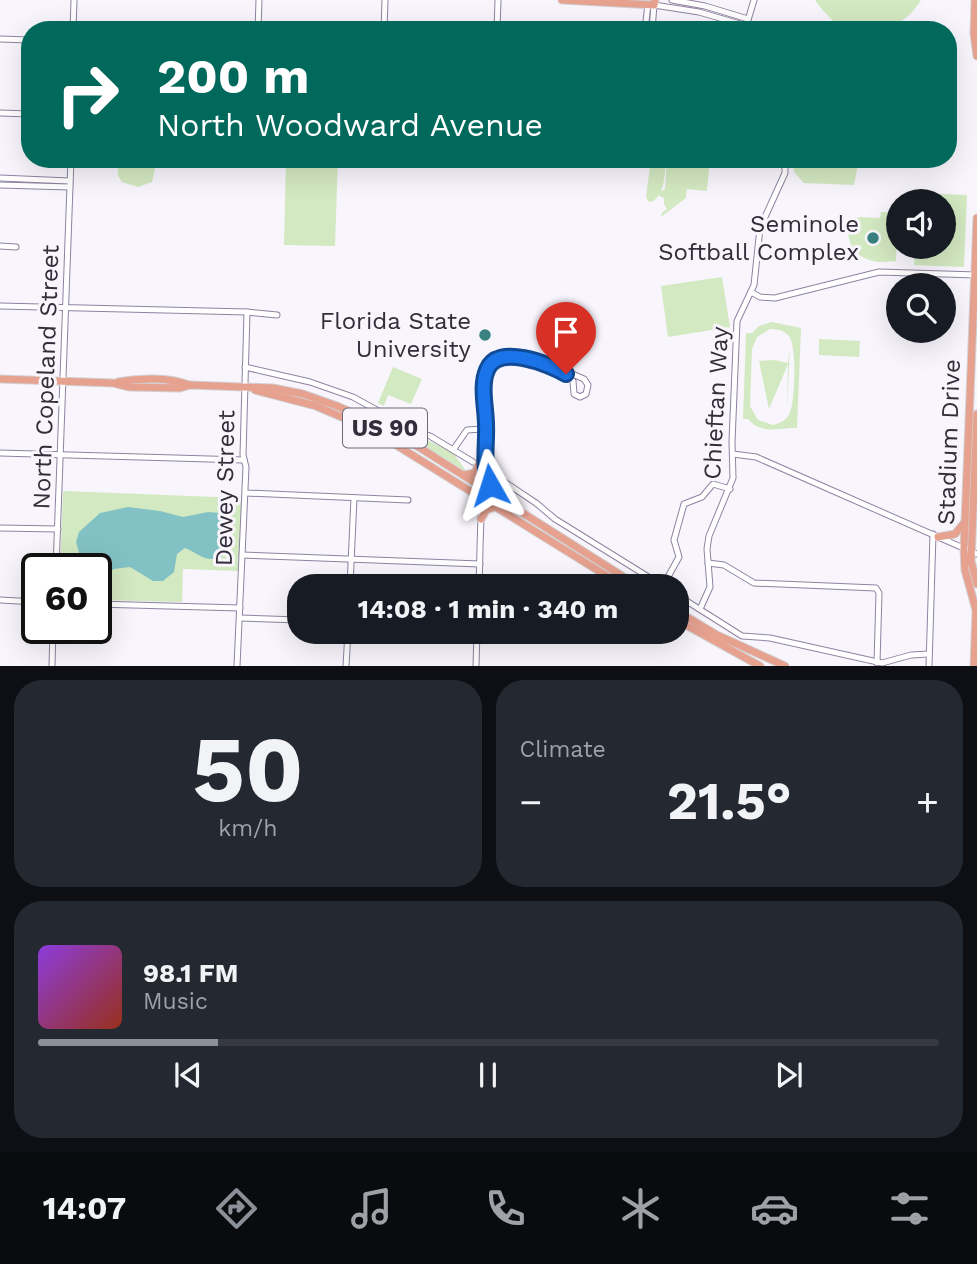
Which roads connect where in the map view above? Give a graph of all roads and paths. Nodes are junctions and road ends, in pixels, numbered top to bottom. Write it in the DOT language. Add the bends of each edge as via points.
graph roads {
  1 [pos="74,0"];
  2 [pos="259,0"];
  3 [pos="385,0"];
  4 [pos="498,0"];
  5 [pos="562,0"];
  6 [pos="672,0"];
  7 [pos="754,0"];
  8 [pos="975,0"];
  9 [pos="652,2"];
  10 [pos="73,21"];
  11 [pos="258,21"];
  12 [pos="384,21"];
  13 [pos="497,21"];
  14 [pos="647,21"];
  15 [pos="652,21"];
  16 [pos="732,21"];
  17 [pos="738,21"];
  18 [pos="748,21"];
  19 [pos="0,39"];
  20 [pos="21,40"];
  21 [pos="977,56"];
  22 [pos="0,113"];
  23 [pos="21,114"];
  24 [pos="71,168"];
  25 [pos="785,168"];
  26 [pos="0,178"];
  27 [pos="46,183"];
  28 [pos="70,184"];
  29 [pos="0,185"];
  30 [pos="977,218"];
  31 [pos="0,246"];
  32 [pos="16,247"];
  33 [pos="976,247"];
  34 [pos="976,275"];
  35 [pos="751,292"];
  36 [pos="0,306"];
  37 [pos="66,307"];
  38 [pos="247,312"];
  39 [pos="277,315"];
  40 [pos="246,367"];
  41 [pos="565,373"];
  42 [pos="0,379"];
  43 [pos="63,381"];
  44 [pos="244,387"];
  45 [pos="485,400"];
  46 [pos="977,414"];
  47 [pos="482,429"];
  48 [pos="453,450"];
  49 [pos="0,453"];
  50 [pos="733,454"];
  51 [pos="61,455"];
  52 [pos="244,460"];
  53 [pos="477,461"];
  54 [pos="489,472"];
  55 [pos="461,474"];
  56 [pos="482,488"];
  57 [pos="730,489"];
  58 [pos="246,493"];
  59 [pos="354,498"];
  60 [pos="482,498"];
  61 [pos="408,500"];
  62 [pos="503,506"];
  63 [pos="481,519"];
  64 [pos="965,522"];
  65 [pos="0,528"];
  66 [pos="58,530"];
  67 [pos="935,536"];
  68 [pos="971,551"];
  69 [pos="57,553"];
  70 [pos="242,555"];
  71 [pos="351,559"];
  72 [pos="480,564"];
  73 [pos="708,564"];
  74 [pos="350,574"];
  75 [pos="480,574"];
  76 [pos="605,574"];
  77 [pos="618,574"];
  78 [pos="644,574"];
  79 [pos="670,574"];
  80 [pos="977,584"];
  81 [pos="0,600"];
  82 [pos="21,601"];
  83 [pos="689,602"];
  84 [pos="112,604"];
  85 [pos="240,608"];
  86 [pos="700,609"];
  87 [pos="240,618"];
  88 [pos="689,618"];
  89 [pos="287,620"];
  90 [pos="689,627"];
  91 [pos="53,644"];
  92 [pos="347,644"];
  93 [pos="477,644"];
  94 [pos="929,654"];
  95 [pos="877,663"];
  96 [pos="52,666"];
  97 [pos="237,666"];
  98 [pos="346,666"];
  99 [pos="476,666"];
  100 [pos="761,666"];
  101 [pos="785,666"];
  102 [pos="929,666"];
  103 [pos="974,666"];
  1 -- 10 [label="street"];
  2 -- 11 [label="street"];
  3 -- 12 [label="street"];
  4 -- 13 [label="street"];
  5 -- 9 [label="main road"];
  6 -- 17 [label="street" via="705,6"];
  7 -- 18 [label="street"];
  8 -- 21 [label="main road"];
  9 -- 14 [label="street"];
  9 -- 15 [label="street"];
  9 -- 16 [label="street"];
  19 -- 20 [label="street"];
  22 -- 23 [label="street"];
  24 -- 28 [label="street, North Copeland Street"];
  25 -- 35 [label="street, Chieftan Way" via="760,228"];
  26 -- 27 [label="street"];
  27 -- 28 [label="street"];
  27 -- 29 [label="street"];
  28 -- 37 [label="street, North Copeland Street"];
  30 -- 33 [label="main road, Stadium Drive"];
  31 -- 32 [label="street"];
  33 -- 34 [label="main road, Stadium Drive"];
  34 -- 35 [label="street" via="879,272 775,298"];
  34 -- 64 [label="main road, Stadium Drive"];
  35 -- 50 [label="street, Chieftan Way" via="737,321"];
  36 -- 37 [label="street"];
  37 -- 38 [label="street"];
  37 -- 43 [label="street, North Copeland Street"];
  38 -- 39 [label="street"];
  38 -- 40 [label="street, Dewey Street"];
  40 -- 44 [label="street, Dewey Street"];
  40 -- 48 [label="street" via="343,393"];
  41 -- 41 [label="street" via="573,381 574,394 586,394 585,380"];
  41 -- 45 [label="street" via="536,361 498,358 486,371"];
  42 -- 43 [label="main road, US 90"];
  43 -- 44 [label="main road, US 90" via="129,387"];
  43 -- 51 [label="street, North Copeland Street"];
  44 -- 52 [label="street, Dewey Street"];
  44 -- 55 [label="main road, US 90" via="281,389 337,406"];
  44 -- 60 [label="main road, US 90" via="353,420"];
  45 -- 47 [label="street"];
  45 -- 54 [label="street"];
  46 -- 68 [label="main road, Stadium Drive"];
  47 -- 48 [label="street" via="467,430"];
  47 -- 53 [label="street"];
  48 -- 53 [label="street"];
  49 -- 51 [label="street"];
  50 -- 57 [label="street, Chieftan Way"];
  50 -- 67 [label="street" via="753,456"];
  51 -- 52 [label="street"];
  51 -- 66 [label="street, North Copeland Street"];
  52 -- 58 [label="street, Dewey Street"];
  53 -- 55 [label="main road" via="474,473"];
  53 -- 56 [label="street"];
  54 -- 56 [label="street"];
  54 -- 62 [label="main road" via="490,486"];
  54 -- 78 [label="street"];
  55 -- 56 [label="main road, US 90"];
  56 -- 60 [label="street"];
  56 -- 62 [label="main road, US 90"];
  57 -- 73 [label="street, Chieftan Way" via="709,534"];
  57 -- 79 [label="street" via="713,484 702,497 684,505 674,540 679,557"];
  58 -- 59 [label="street"];
  58 -- 70 [label="street, Dewey Street"];
  59 -- 61 [label="street"];
  59 -- 71 [label="street"];
  60 -- 62 [label="main road, US 90"];
  60 -- 63 [label="street"];
  62 -- 63 [label="main road" via="488,508"];
  62 -- 76 [label="main road, US 90"];
  62 -- 77 [label="main road, US 90"];
  63 -- 72 [label="street"];
  64 -- 67 [label="main road" via="955,534"];
  64 -- 68 [label="main road, Stadium Drive"];
  65 -- 66 [label="street"];
  66 -- 69 [label="street, North Copeland Street"];
  67 -- 68 [label="street"];
  67 -- 94 [label="street"];
  68 -- 80 [label="main road, Stadium Drive"];
  68 -- 103 [label="main road, Stadium Drive" via="965,570 976,610"];
  70 -- 71 [label="street"];
  70 -- 85 [label="street, Dewey Street"];
  71 -- 72 [label="street"];
  71 -- 74 [label="street"];
  72 -- 75 [label="street"];
  73 -- 86 [label="street, Chieftan Way" via="709,589"];
  73 -- 95 [label="street" via="724,565 755,584 876,588"];
  81 -- 82 [label="street"];
  83 -- 86 [label="street"];
  84 -- 85 [label="street"];
  85 -- 87 [label="street, Dewey Street"];
  86 -- 95 [label="street" via="742,636"];
  87 -- 89 [label="street"];
  87 -- 97 [label="street, Dewey Street"];
  88 -- 101 [label="main road"];
  90 -- 100 [label="main road"];
  91 -- 96 [label="street"];
  92 -- 98 [label="street"];
  93 -- 99 [label="street"];
  94 -- 95 [label="street"];
  94 -- 102 [label="street"];
}
